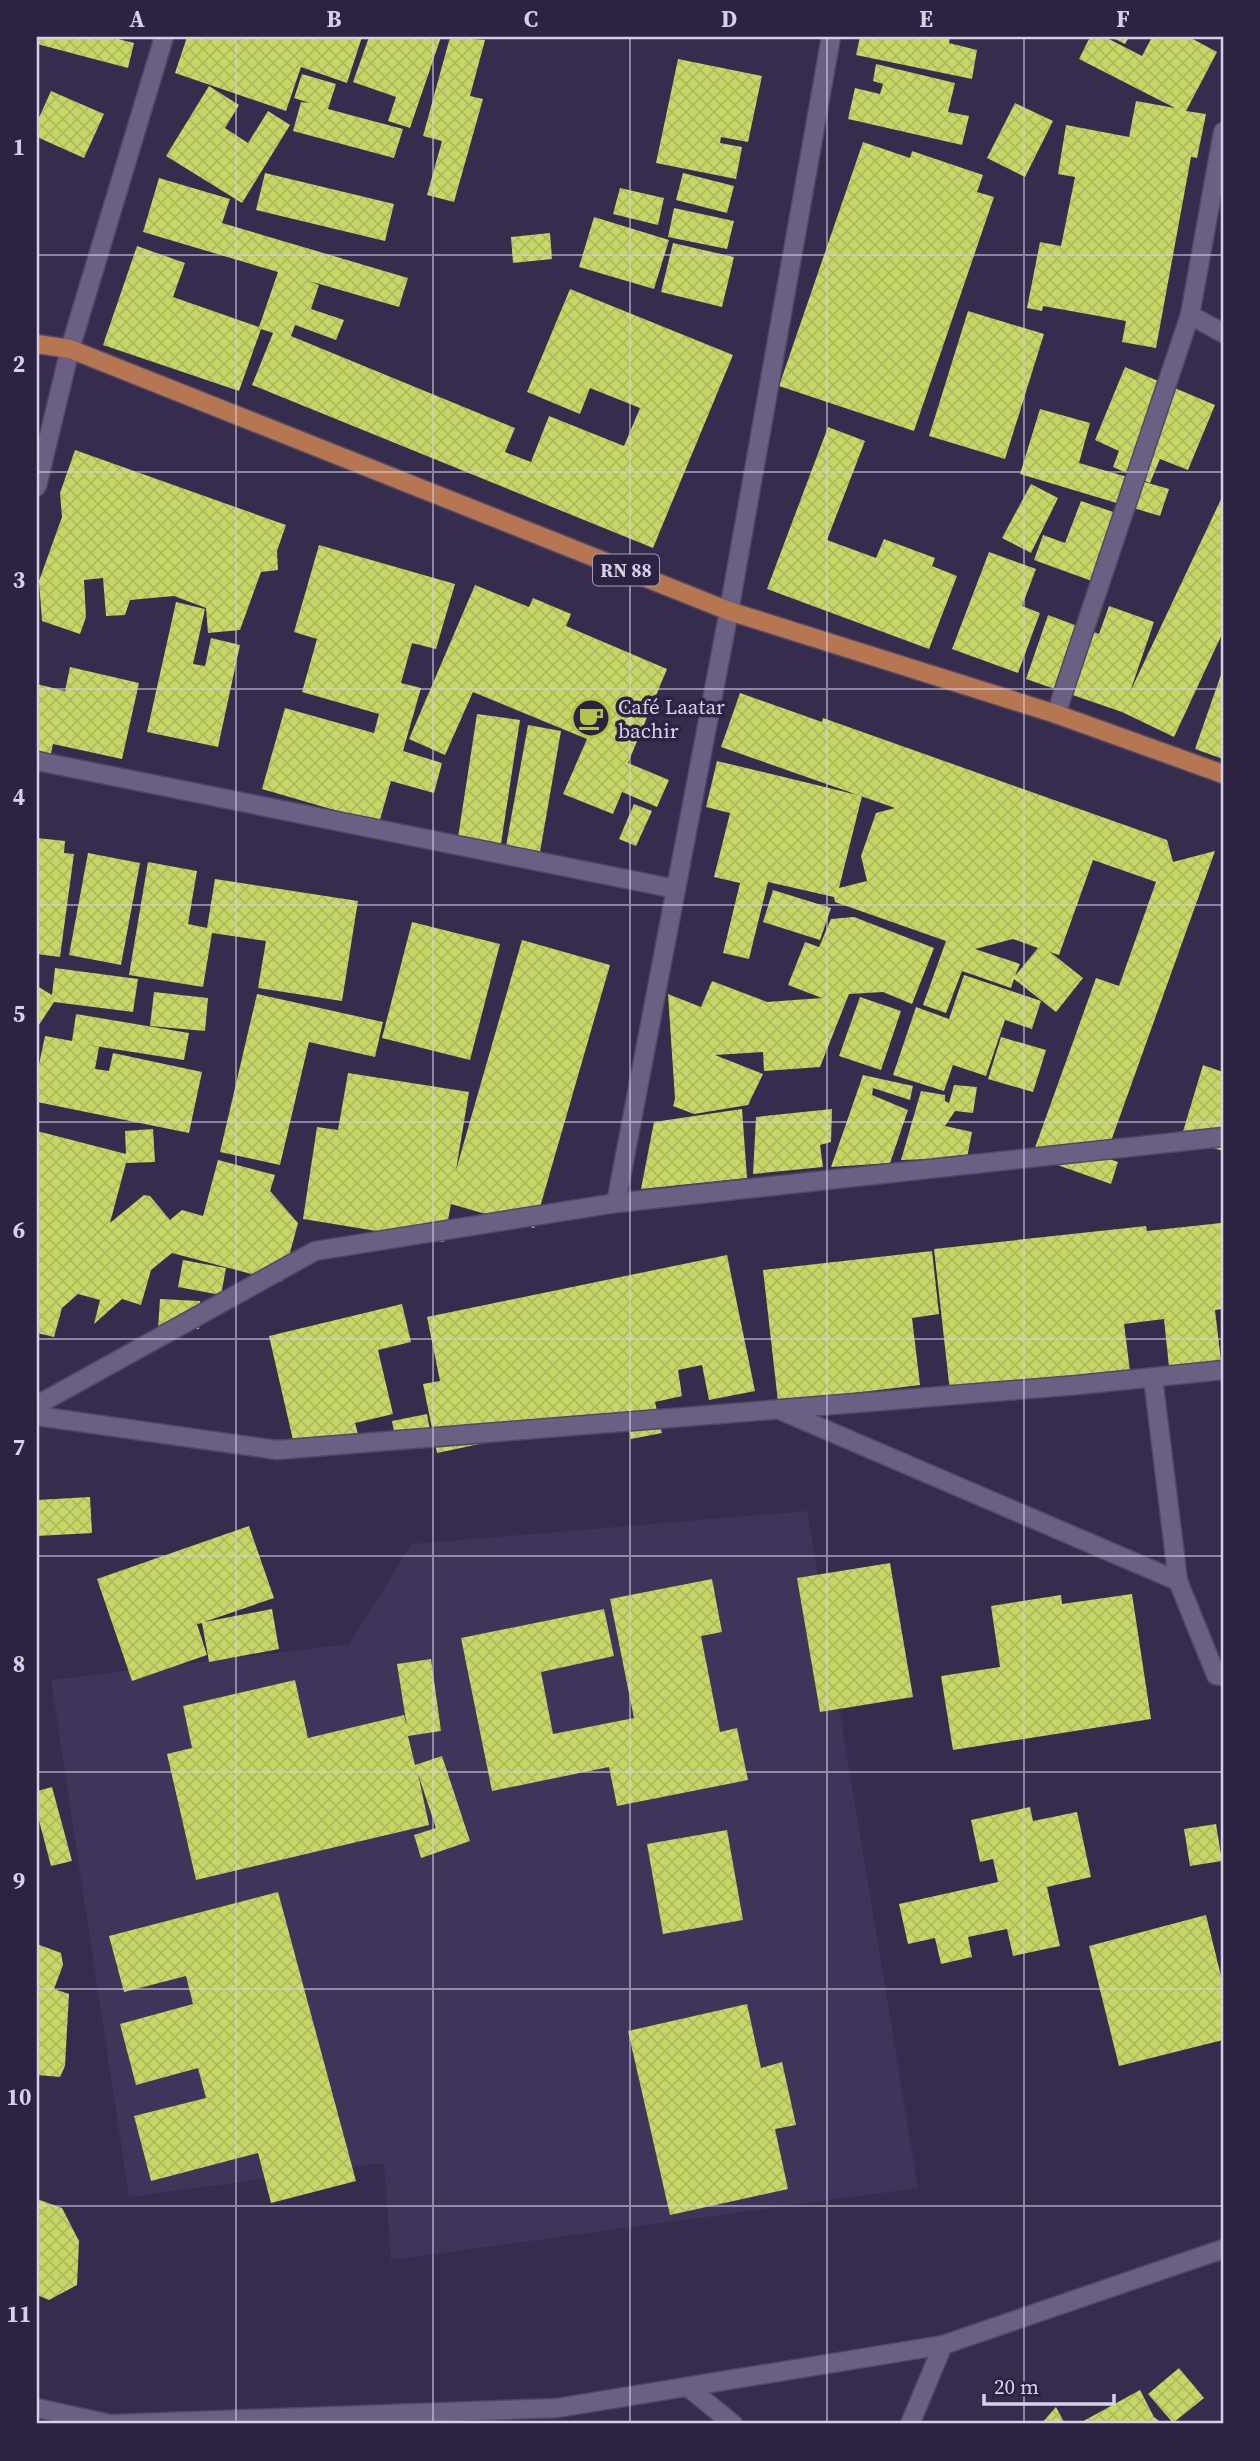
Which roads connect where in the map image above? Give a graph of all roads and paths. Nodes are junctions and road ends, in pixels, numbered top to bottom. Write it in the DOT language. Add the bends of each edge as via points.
graph roads {
  1 [pos="164,37"];
  2 [pos="831,37"];
  3 [pos="1223,132"];
  4 [pos="1190,315"];
  5 [pos="1223,332"];
  6 [pos="37,344"];
  7 [pos="70,349"];
  8 [pos="37,486"];
  9 [pos="729,611"];
  10 [pos="1056,714"];
  11 [pos="37,761"];
  12 [pos="1223,774"];
  13 [pos="676,889"];
  14 [pos="1223,1138"];
  15 [pos="616,1203"];
  16 [pos="1223,1370"];
  17 [pos="1153,1378"];
  18 [pos="37,1405"];
  19 [pos="779,1409"];
  20 [pos="37,1416"];
  21 [pos="1178,1581"];
  22 [pos="1223,1676"];
  23 [pos="1223,2249"];
  24 [pos="943,2345"];
  25 [pos="688,2387"];
  26 [pos="37,2408"];
  27 [pos="112,2424"];
  28 [pos="733,2424"];
  29 [pos="910,2424"];
  1 -- 7 [label="street"];
  2 -- 9 [label="street"];
  3 -- 4 [label="street"];
  4 -- 5 [label="street"];
  4 -- 10 [label="street"];
  6 -- 7 [label="main road, RN 88"];
  7 -- 8 [label="street"];
  7 -- 9 [label="main road, RN 88"];
  9 -- 10 [label="main road, RN 88"];
  9 -- 13 [label="street"];
  10 -- 12 [label="main road, RN 88"];
  11 -- 13 [label="street"];
  13 -- 15 [label="street"];
  14 -- 15 [label="street"];
  15 -- 18 [label="street" via="315,1251"];
  16 -- 17 [label="street"];
  17 -- 19 [label="street"];
  17 -- 21 [label="street"];
  19 -- 20 [label="street" via="277,1450"];
  19 -- 21 [label="street"];
  21 -- 22 [label="street" via="1216,1675"];
  23 -- 24 [label="street"];
  24 -- 25 [label="street"];
  24 -- 29 [label="street"];
  25 -- 27 [label="street" via="557,2408"];
  25 -- 28 [label="street"];
  26 -- 27 [label="street"];
}
